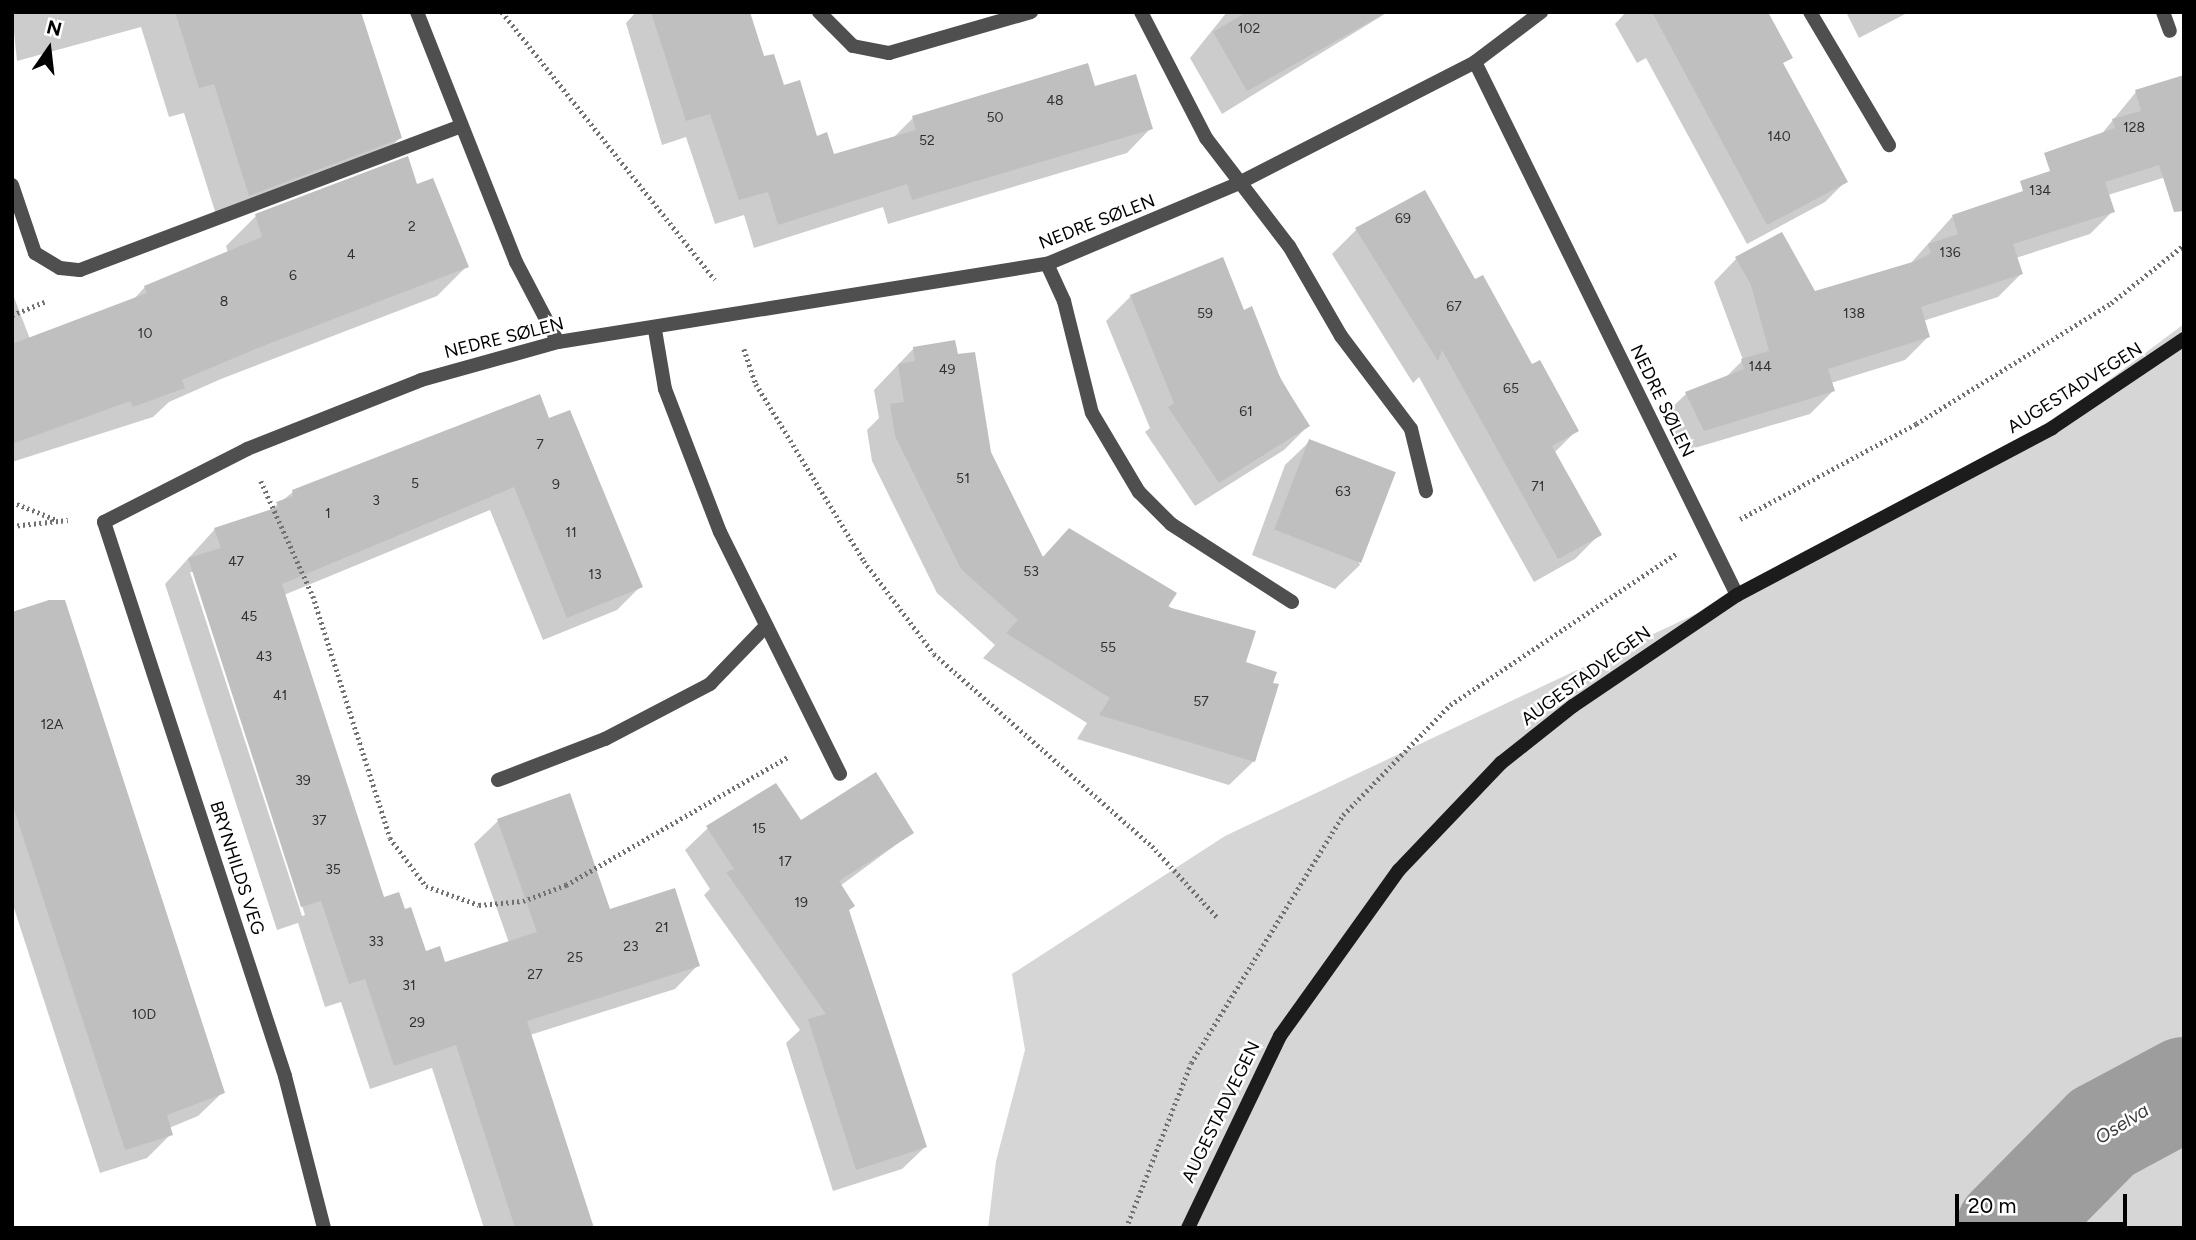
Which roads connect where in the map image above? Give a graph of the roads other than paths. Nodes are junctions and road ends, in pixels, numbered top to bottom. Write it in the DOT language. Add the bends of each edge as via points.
graph roads {
  1 [pos="417,12"];
  2 [pos="819,12"];
  3 [pos="1031,12"];
  4 [pos="1141,12"];
  5 [pos="1541,12"];
  6 [pos="1810,12"];
  7 [pos="2163,12"];
  8 [pos="2170,31"];
  9 [pos="1475,62"];
  10 [pos="459,127"];
  11 [pos="1888,145"];
  12 [pos="1237,184"];
  13 [pos="12,185"];
  14 [pos="1047,264"];
  15 [pos="655,331"];
  16 [pos="2184,339"];
  17 [pos="558,342"];
  18 [pos="1426,491"];
  19 [pos="104,522"];
  20 [pos="1738,595"];
  21 [pos="1292,602"];
  22 [pos="766,626"];
  23 [pos="840,774"];
  24 [pos="498,780"];
  25 [pos="324,1228"];
  26 [pos="1188,1228"];
  1 -- 10 [label="street"];
  2 -- 3 [label="street" via="853,46 881,53"];
  4 -- 12 [label="street" via="1163,65"];
  5 -- 9 [label="street"];
  6 -- 11 [label="street"];
  7 -- 8 [label="street"];
  9 -- 12 [label="street, NEDRE SØLEN"];
  9 -- 20 [label="street, NEDRE SØLEN"];
  10 -- 13 [label="street" via="80,270 60,268 35,253"];
  10 -- 17 [label="street"];
  12 -- 14 [label="street, NEDRE SØLEN"];
  12 -- 18 [label="street" via="1289,246 1341,336 1411,429"];
  14 -- 15 [label="street, NEDRE SØLEN"];
  14 -- 21 [label="street" via="1064,301 1092,413 1139,492 1171,524"];
  15 -- 17 [label="street, NEDRE SØLEN"];
  15 -- 22 [label="street" via="665,389 688,455"];
  16 -- 20 [label="main road, AUGESTADVEGEN" via="2052,428"];
  17 -- 19 [label="street, NEDRE SØLEN" via="421,380 247,449"];
  19 -- 25 [label="street, BRYNHILDS VEG" via="285,1076"];
  20 -- 26 [label="main road, AUGESTADVEGEN" via="1573,706 1440,822 1280,1036 1243,1101"];
  22 -- 23 [label="street"];
  22 -- 24 [label="street" via="710,684 605,739"];
}
